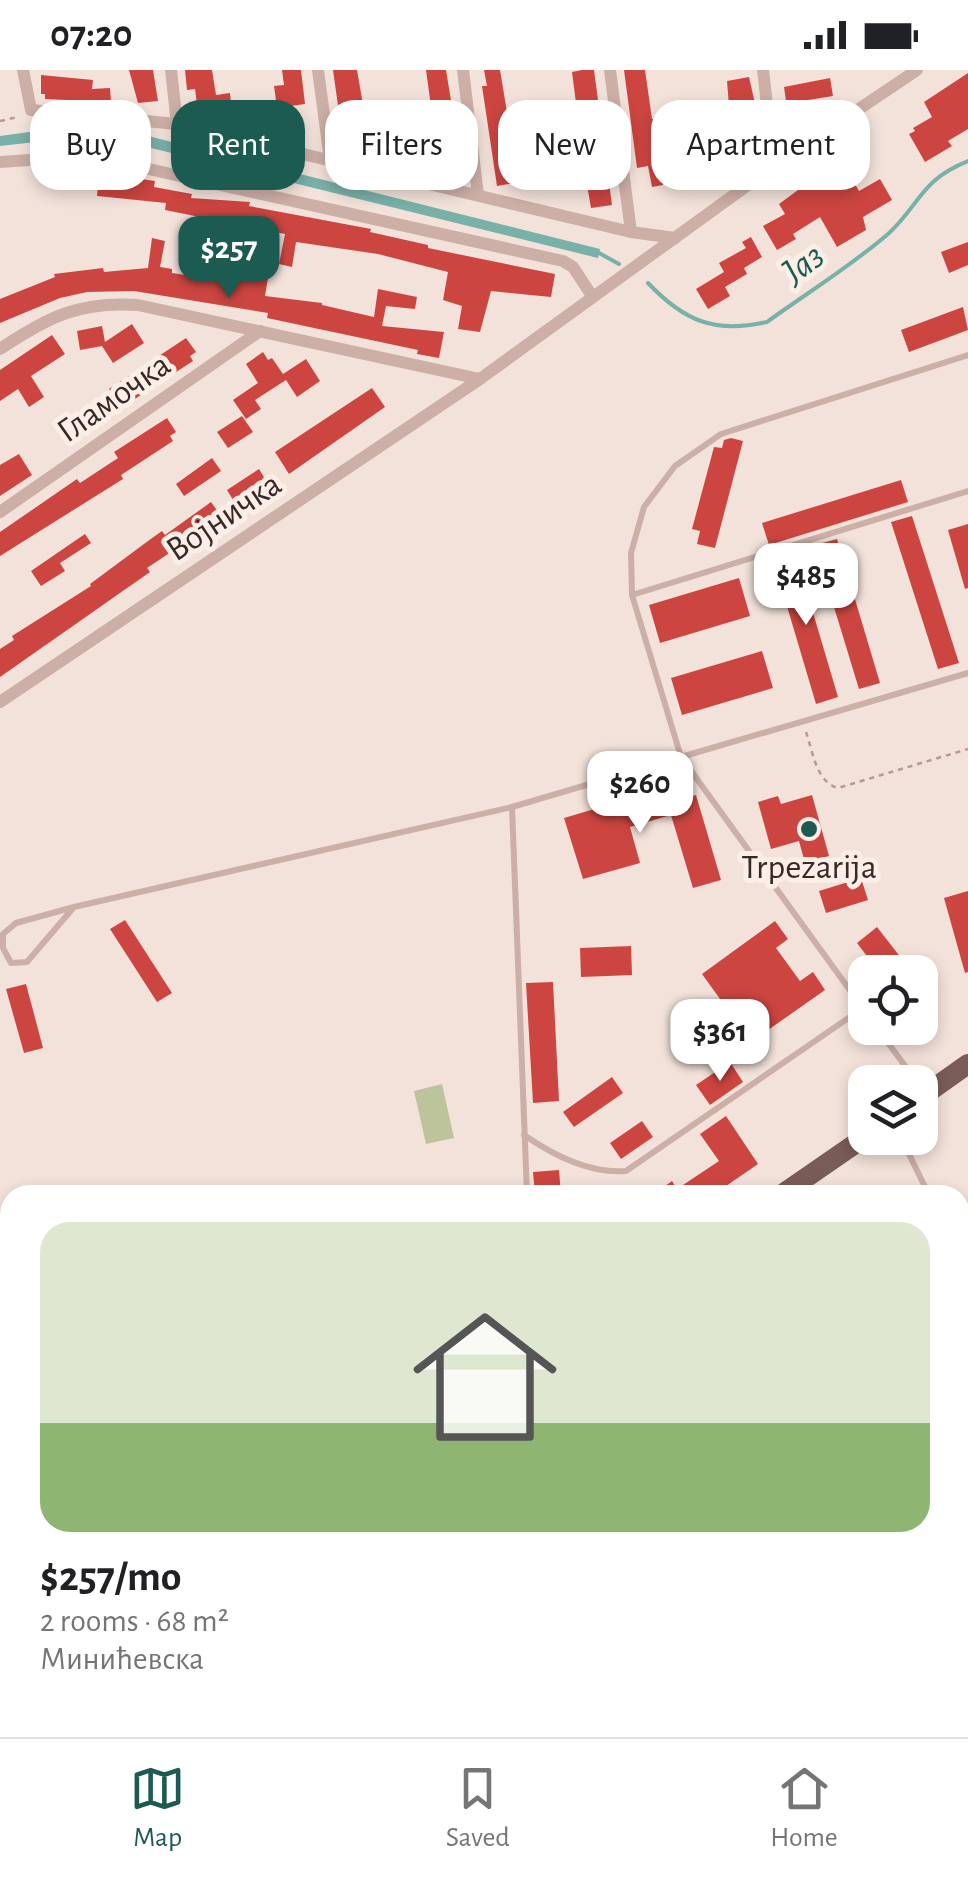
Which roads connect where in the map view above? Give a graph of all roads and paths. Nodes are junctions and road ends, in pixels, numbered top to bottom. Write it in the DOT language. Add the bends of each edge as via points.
graph roads {
  1 [pos="24,70"];
  2 [pos="170,70"];
  3 [pos="318,70"];
  4 [pos="463,70"];
  5 [pos="610,70"];
  6 [pos="763,70"];
  7 [pos="915,71"];
  8 [pos="174,100"];
  9 [pos="766,100"];
  10 [pos="870,101"];
  11 [pos="30,104"];
  12 [pos="30,111"];
  13 [pos="0,120"];
  14 [pos="325,122"];
  15 [pos="0,162"];
  16 [pos="457,190"];
  17 [pos="741,190"];
  18 [pos="478,195"];
  19 [pos="631,232"];
  20 [pos="675,238"];
  21 [pos="592,296"];
  22 [pos="260,331"];
  23 [pos="0,349"];
  24 [pos="968,355"];
  25 [pos="480,379"];
  26 [pos="968,491"];
  27 [pos="0,512"];
  28 [pos="632,595"];
  29 [pos="968,673"];
  30 [pos="0,702"];
  31 [pos="803,721"];
  32 [pos="968,750"];
  33 [pos="681,757"];
  34 [pos="512,807"];
  35 [pos="74,907"];
  36 [pos="848,988"];
  37 [pos="848,1021"];
  38 [pos="968,1064"];
  39 [pos="938,1080"];
  40 [pos="524,1135"];
  41 [pos="848,1149"];
  42 [pos="909,1155"];
  43 [pos="526,1185"];
  44 [pos="796,1185"];
  45 [pos="924,1185"];
  1 -- 11 [label="street"];
  2 -- 8 [label="street"];
  3 -- 14 [label="street"];
  4 -- 18 [label="street"];
  5 -- 19 [label="street"];
  6 -- 9 [label="street"];
  7 -- 10 [label="street, Војничка"];
  12 -- 13 [label="path"];
  15 -- 21 [label="street" via="90,156 563,260"];
  16 -- 18 [label="street"];
  17 -- 20 [label="street, Војничка"];
  18 -- 19 [label="street"];
  19 -- 20 [label="street"];
  20 -- 21 [label="street, Војничка"];
  21 -- 25 [label="street, Војничка"];
  22 -- 23 [label="street" via="138,305 103,305 59,314"];
  22 -- 25 [label="street"];
  22 -- 27 [label="street, Гламочка"];
  24 -- 28 [label="lane" via="721,434 675,466 644,507 631,553"];
  25 -- 30 [label="street, Војничка"];
  26 -- 28 [label="lane"];
  28 -- 33 [label="lane"];
  29 -- 31 [label="lane"];
  31 -- 32 [label="path" via="821,776 838,788"];
  31 -- 33 [label="lane"];
  33 -- 34 [label="lane"];
  33 -- 36 [label="lane"];
  34 -- 35 [label="lane"];
  34 -- 40 [label="lane"];
  35 -- 35 [label="lane" via="3,934 11,963 27,962"];
  37 -- 40 [label="lane" via="626,1171 579,1164"];
  38 -- 39 [label="main road"];
  40 -- 43 [label="lane"];
  41 -- 44 [label="main road"];
  42 -- 45 [label="lane"];
}
